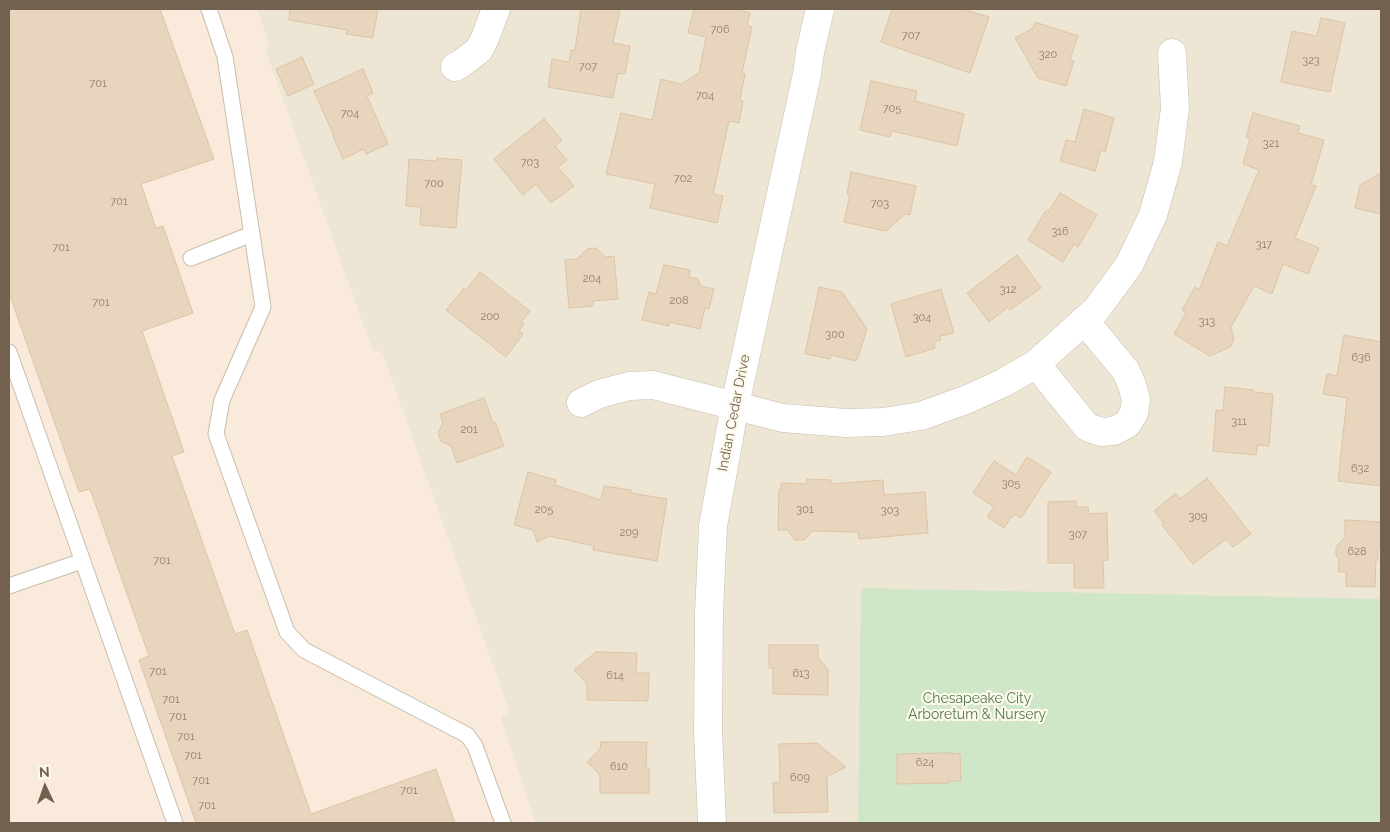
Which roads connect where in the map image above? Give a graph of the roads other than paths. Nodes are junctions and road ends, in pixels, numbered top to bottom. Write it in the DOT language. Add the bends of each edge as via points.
graph roads {
  1 [pos="209,9"];
  2 [pos="496,9"];
  3 [pos="820,9"];
  4 [pos="1172,53"];
  5 [pos="455,66"];
  6 [pos="252,234"];
  7 [pos="192,258"];
  8 [pos="1084,320"];
  9 [pos="9,352"];
  10 [pos="1036,364"];
  11 [pos="581,403"];
  12 [pos="734,405"];
  13 [pos="82,561"];
  14 [pos="9,586"];
  15 [pos="175,823"];
  16 [pos="503,823"];
  17 [pos="712,823"];
  1 -- 6 [label="lane" via="225,57"];
  2 -- 5 [label="street" via="479,50"];
  3 -- 12 [label="street, Indian Cedar Drive"];
  4 -- 8 [label="street" via="1175,108 1168,162 1152,215 1129,265 1096,310"];
  6 -- 7 [label="lane"];
  6 -- 16 [label="lane" via="263,307 222,400 216,434 288,632 304,650 467,735 475,746"];
  8 -- 10 [label="street"];
  8 -- 10 [label="street" via="1126,370 1136,399 1134,413 1127,424 1114,431 1101,432 1087,427"];
  9 -- 13 [label="lane"];
  10 -- 12 [label="street" via="968,400 921,416 883,422 846,424 783,418"];
  11 -- 12 [label="street" via="629,386 653,385"];
  12 -- 17 [label="street, Indian Cedar Drive" via="711,555 708,731"];
  13 -- 14 [label="lane"];
  13 -- 15 [label="lane"];
}
